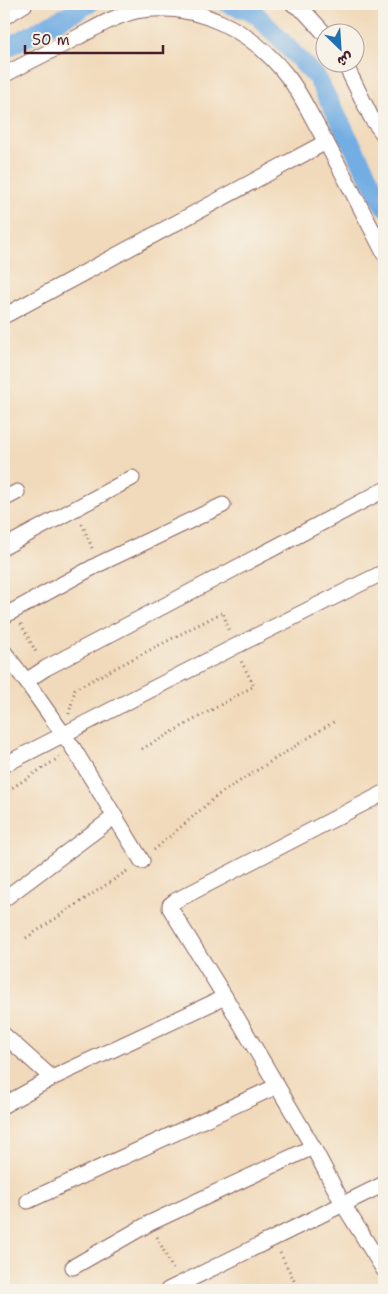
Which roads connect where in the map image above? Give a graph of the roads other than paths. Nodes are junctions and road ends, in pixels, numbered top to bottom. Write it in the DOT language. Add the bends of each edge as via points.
graph roads {
  1 [pos="25,4"];
  2 [pos="293,4"];
  3 [pos="4,17"];
  4 [pos="316,24"];
  5 [pos="349,72"];
  6 [pos="4,75"];
  7 [pos="384,135"];
  8 [pos="326,142"];
  9 [pos="384,253"];
  10 [pos="4,316"];
  11 [pos="132,478"];
  12 [pos="384,490"];
  13 [pos="223,505"];
  14 [pos="4,547"];
  15 [pos="384,572"];
  16 [pos="8,613"];
  17 [pos="4,652"];
  18 [pos="26,681"];
  19 [pos="63,735"];
  20 [pos="4,766"];
  21 [pos="384,792"];
  22 [pos="114,817"];
  23 [pos="142,861"];
  24 [pos="4,899"];
  25 [pos="225,997"];
  26 [pos="4,1035"];
  27 [pos="52,1078"];
  28 [pos="277,1086"];
  29 [pos="4,1105"];
  30 [pos="313,1147"];
  31 [pos="384,1184"];
  32 [pos="28,1201"];
  33 [pos="343,1204"];
  34 [pos="73,1267"];
  35 [pos="384,1270"];
  36 [pos="174,1287"];
  1 -- 3 [label="street"];
  2 -- 4 [label="street"];
  5 -- 7 [label="street" via="372,119"];
  6 -- 8 [label="street" via="113,18 156,8 192,12 236,29 262,49 288,77"];
  8 -- 9 [label="street"];
  8 -- 10 [label="street"];
  11 -- 14 [label="street"];
  12 -- 18 [label="street"];
  13 -- 16 [label="street" via="99,564"];
  15 -- 19 [label="street"];
  17 -- 18 [label="street"];
  18 -- 19 [label="street"];
  19 -- 20 [label="street"];
  19 -- 22 [label="street"];
  21 -- 25 [label="street" via="170,906"];
  22 -- 23 [label="street"];
  22 -- 24 [label="street"];
  25 -- 27 [label="street"];
  25 -- 28 [label="street"];
  26 -- 27 [label="street"];
  27 -- 29 [label="street"];
  28 -- 30 [label="street"];
  28 -- 32 [label="street"];
  30 -- 33 [label="street"];
  30 -- 34 [label="street" via="150,1223"];
  31 -- 33 [label="street"];
  33 -- 35 [label="street"];
  33 -- 36 [label="street"];
}
